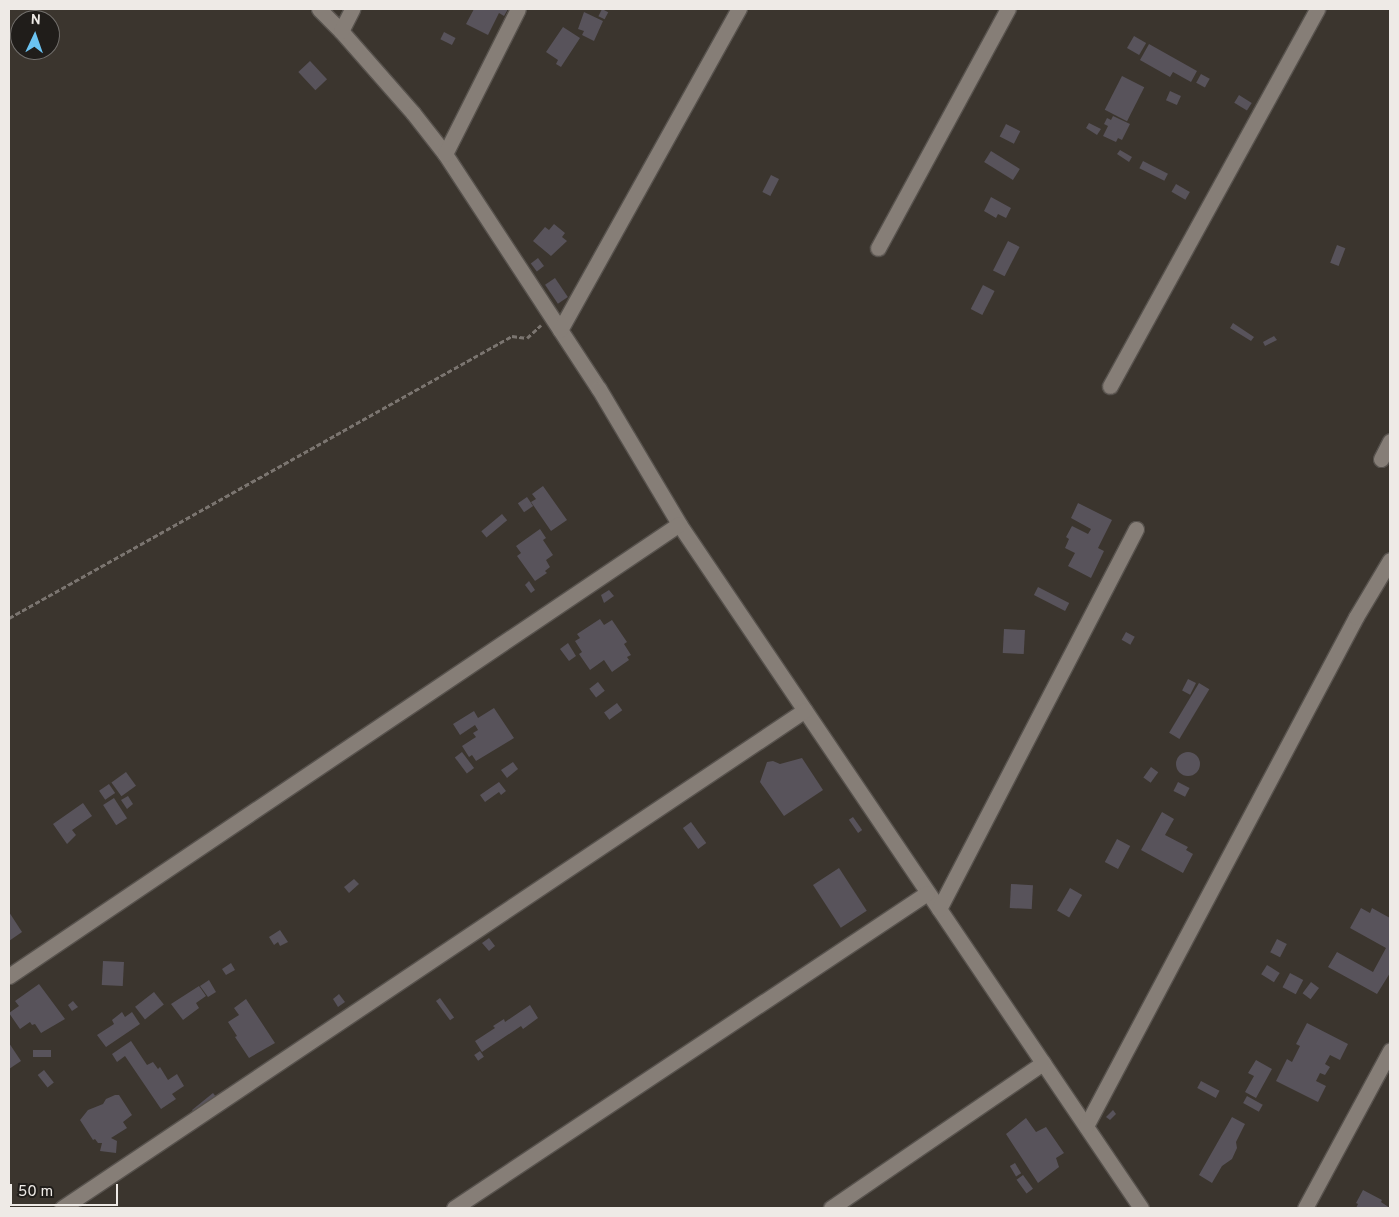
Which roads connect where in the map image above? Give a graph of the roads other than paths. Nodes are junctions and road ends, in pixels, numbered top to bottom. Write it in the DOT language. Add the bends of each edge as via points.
graph roads {
  1 [pos="319,9"];
  2 [pos="352,9"];
  3 [pos="518,9"];
  4 [pos="739,9"];
  5 [pos="1008,9"];
  6 [pos="1317,9"];
  7 [pos="342,31"];
  8 [pos="445,154"];
  9 [pos="878,248"];
  10 [pos="560,330"];
  11 [pos="1110,386"];
  12 [pos="1390,441"];
  13 [pos="1381,459"];
  14 [pos="679,524"];
  15 [pos="1136,529"];
  16 [pos="1390,560"];
  17 [pos="805,710"];
  18 [pos="927,893"];
  19 [pos="939,909"];
  20 [pos="9,976"];
  21 [pos="1390,1051"];
  22 [pos="1043,1063"];
  23 [pos="1086,1126"];
  24 [pos="62,1208"];
  25 [pos="454,1208"];
  26 [pos="831,1208"];
  27 [pos="1141,1208"];
  28 [pos="1305,1208"];
  1 -- 7 [label="street"];
  2 -- 7 [label="street"];
  3 -- 8 [label="street"];
  4 -- 10 [label="street"];
  5 -- 9 [label="street"];
  6 -- 11 [label="street"];
  7 -- 8 [label="street"];
  8 -- 10 [label="street"];
  10 -- 14 [label="street"];
  12 -- 13 [label="street"];
  14 -- 17 [label="street"];
  14 -- 20 [label="street"];
  15 -- 19 [label="street"];
  16 -- 23 [label="street" via="1356,617"];
  17 -- 18 [label="street"];
  17 -- 24 [label="street"];
  18 -- 19 [label="street"];
  18 -- 25 [label="street"];
  19 -- 22 [label="street"];
  21 -- 28 [label="street"];
  22 -- 23 [label="street"];
  22 -- 26 [label="street"];
  23 -- 27 [label="street"];
}
